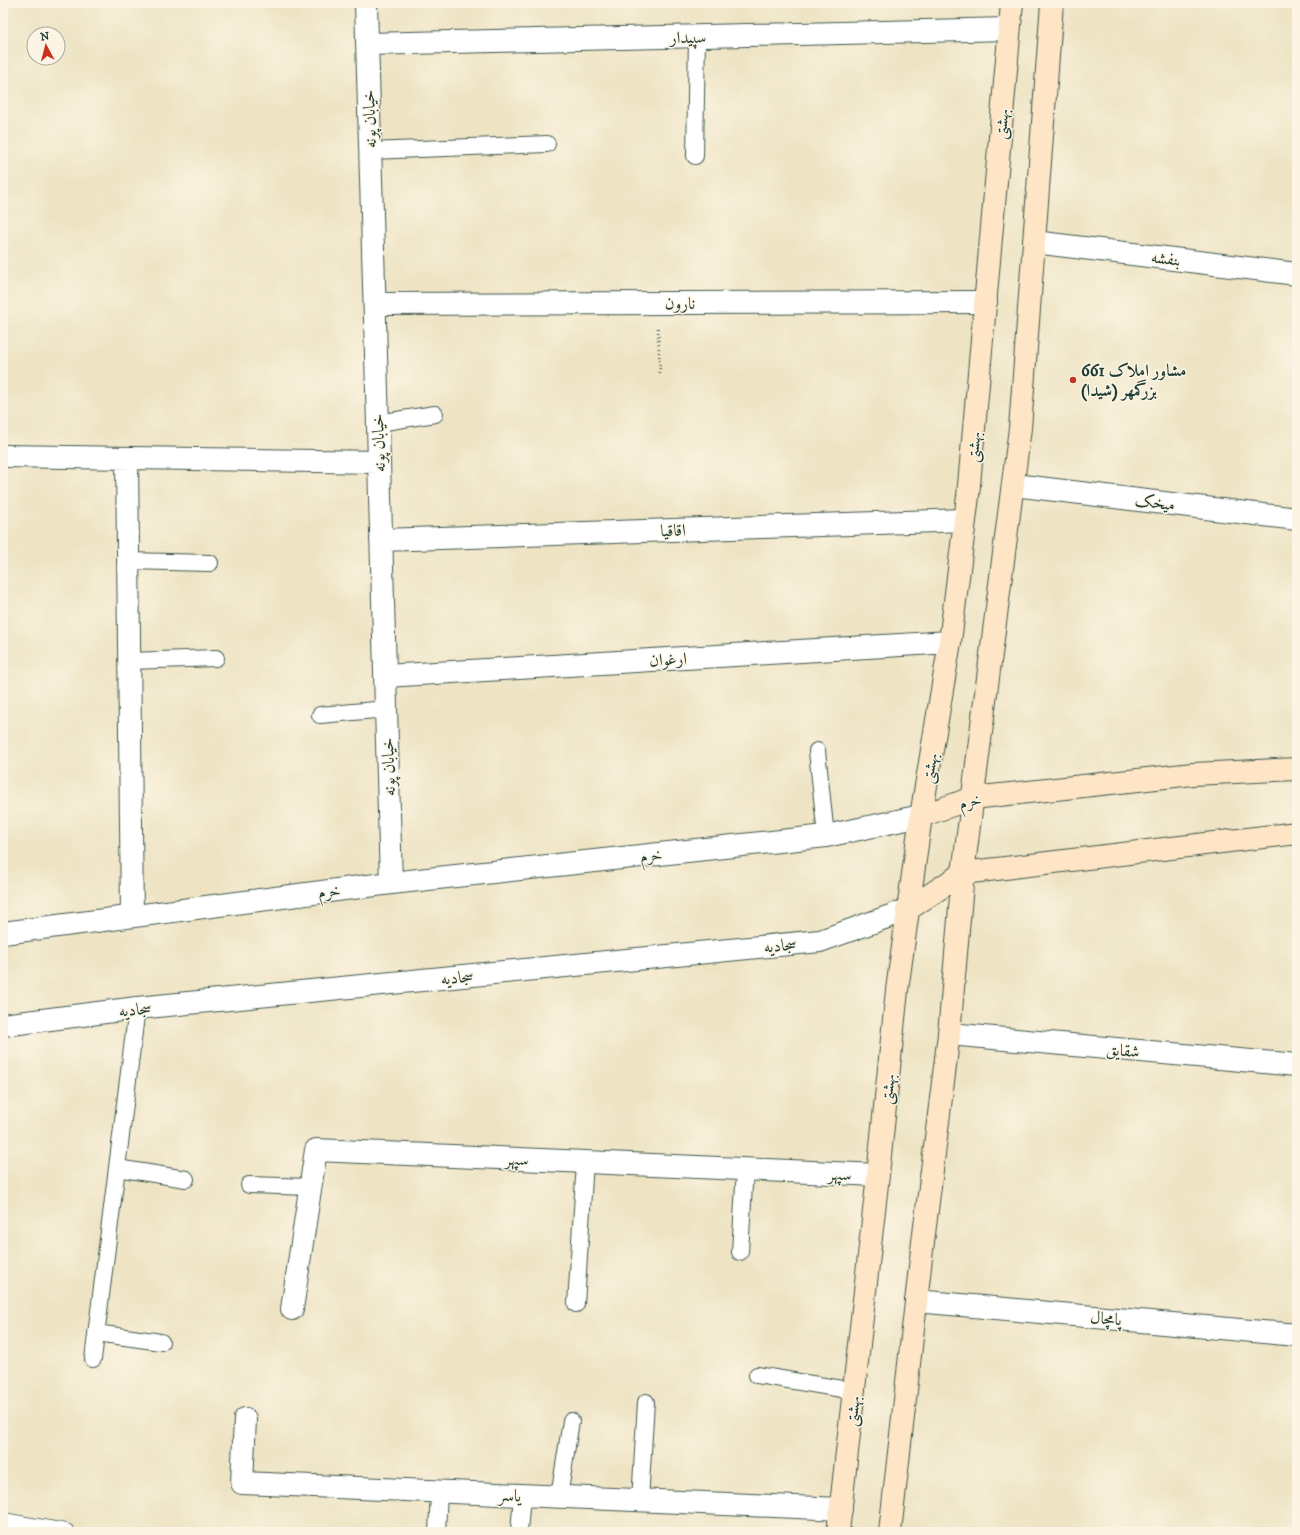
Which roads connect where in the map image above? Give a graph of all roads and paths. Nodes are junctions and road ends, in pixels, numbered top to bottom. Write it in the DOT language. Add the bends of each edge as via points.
graph roads {
  1 [pos="366,3"];
  2 [pos="1012,3"];
  3 [pos="1052,3"];
  4 [pos="1009,29"];
  5 [pos="697,37"];
  6 [pos="367,44"];
  7 [pos="547,144"];
  8 [pos="370,152"];
  9 [pos="695,156"];
  10 [pos="1034,242"];
  11 [pos="1297,274"];
  12 [pos="986,302"];
  13 [pos="657,303"];
  14 [pos="375,304"];
  15 [pos="660,374"];
  16 [pos="435,414"];
  17 [pos="378,423"];
  18 [pos="3,456"];
  19 [pos="127,458"];
  20 [pos="379,462"];
  21 [pos="1014,485"];
  22 [pos="1297,519"];
  23 [pos="965,520"];
  24 [pos="381,540"];
  25 [pos="128,561"];
  26 [pos="210,563"];
  27 [pos="950,642"];
  28 [pos="216,658"];
  29 [pos="130,661"];
  30 [pos="385,676"];
  31 [pos="386,709"];
  32 [pos="320,715"];
  33 [pos="817,751"];
  34 [pos="1297,769"];
  35 [pos="973,798"];
  36 [pos="921,816"];
  37 [pos="1297,833"];
  38 [pos="826,836"];
  39 [pos="963,873"];
  40 [pos="391,883"];
  41 [pos="907,910"];
  42 [pos="132,916"];
  43 [pos="3,933"];
  44 [pos="137,1008"];
  45 [pos="3,1025"];
  46 [pos="949,1034"];
  47 [pos="1297,1065"];
  48 [pos="585,1162"];
  49 [pos="117,1168"];
  50 [pos="745,1169"];
  51 [pos="878,1175"];
  52 [pos="186,1178"];
  53 [pos="249,1185"];
  54 [pos="310,1187"];
  55 [pos="740,1252"];
  56 [pos="916,1301"];
  57 [pos="576,1304"];
  58 [pos="292,1309"];
  59 [pos="96,1333"];
  60 [pos="1297,1335"];
  61 [pos="161,1342"];
  62 [pos="93,1359"];
  63 [pos="757,1375"];
  64 [pos="854,1391"];
  65 [pos="646,1402"];
  66 [pos="245,1419"];
  67 [pos="571,1421"];
  68 [pos="439,1492"];
  69 [pos="522,1495"];
  70 [pos="559,1497"];
  71 [pos="640,1501"];
  72 [pos="841,1509"];
  73 [pos="3,1521"];
  74 [pos="66,1532"];
  75 [pos="437,1532"];
  76 [pos="519,1532"];
  77 [pos="838,1532"];
  78 [pos="890,1532"];
  1 -- 6 [label="street, خیابان پونه"];
  2 -- 4 [label="street, بهشتی"];
  3 -- 10 [label="street"];
  4 -- 5 [label="street, سپیدار"];
  4 -- 12 [label="street, بهشتی"];
  5 -- 6 [label="street, سپیدار"];
  5 -- 9 [label="lane"];
  6 -- 8 [label="street, خیابان پونه"];
  7 -- 8 [label="lane"];
  8 -- 14 [label="street, خیابان پونه"];
  10 -- 11 [label="street, بنفشه"];
  10 -- 21 [label="street"];
  12 -- 13 [label="street, نارون"];
  12 -- 23 [label="street, بهشتی"];
  13 -- 14 [label="street, نارون"];
  13 -- 15 [label="path"];
  14 -- 17 [label="street, خیابان پونه"];
  16 -- 17 [label="lane"];
  17 -- 20 [label="street, خیابان پونه"];
  18 -- 19 [label="street"];
  19 -- 20 [label="street"];
  19 -- 25 [label="street"];
  20 -- 24 [label="street, خیابان پونه"];
  21 -- 22 [label="street, میخک"];
  21 -- 35 [label="street"];
  23 -- 24 [label="street, اقاقیا"];
  23 -- 27 [label="street, بهشتی"];
  24 -- 30 [label="street, خیابان پونه"];
  25 -- 26 [label="lane"];
  25 -- 29 [label="street"];
  27 -- 30 [label="street, ارغوان"];
  27 -- 36 [label="street, بهشتی"];
  28 -- 29 [label="lane"];
  29 -- 42 [label="street"];
  30 -- 31 [label="street, خیابان پونه"];
  31 -- 32 [label="lane"];
  31 -- 40 [label="street, خیابان پونه"];
  33 -- 38 [label="lane"];
  34 -- 35 [label="street, خرم" via="1194,774"];
  35 -- 36 [label="street, خرم"];
  35 -- 39 [label="street"];
  36 -- 38 [label="street, خرم"];
  36 -- 41 [label="street, بهشتی"];
  37 -- 39 [label="street"];
  38 -- 40 [label="street, خرم"];
  39 -- 41 [label="street"];
  39 -- 46 [label="street"];
  40 -- 42 [label="street, خرم"];
  41 -- 44 [label="street, سجادیه" via="820,941"];
  41 -- 51 [label="street, بهشتی"];
  42 -- 43 [label="street, خرم"];
  44 -- 45 [label="street, سجادیه"];
  44 -- 49 [label="lane"];
  46 -- 47 [label="street, شقایق"];
  46 -- 56 [label="street"];
  48 -- 50 [label="street, سپهر"];
  48 -- 54 [label="street, سپهر" via="316,1150"];
  48 -- 57 [label="lane"];
  49 -- 52 [label="lane"];
  49 -- 59 [label="lane"];
  50 -- 51 [label="street, سپهر"];
  50 -- 55 [label="lane"];
  51 -- 64 [label="street, بهشتی"];
  53 -- 54 [label="lane"];
  54 -- 58 [label="street, سپهر"];
  56 -- 60 [label="street, پامچال"];
  56 -- 78 [label="street"];
  59 -- 61 [label="lane"];
  59 -- 62 [label="lane"];
  63 -- 64 [label="lane"];
  64 -- 72 [label="street, بهشتی"];
  65 -- 71 [label="lane"];
  66 -- 68 [label="street, یاسر" via="242,1483"];
  67 -- 70 [label="lane"];
  68 -- 69 [label="street, یاسر"];
  68 -- 75 [label="lane"];
  69 -- 70 [label="street, یاسر"];
  69 -- 76 [label="lane"];
  70 -- 71 [label="street, یاسر"];
  71 -- 72 [label="street, یاسر"];
  72 -- 77 [label="street, بهشتی"];
  73 -- 74 [label="lane"];
}
